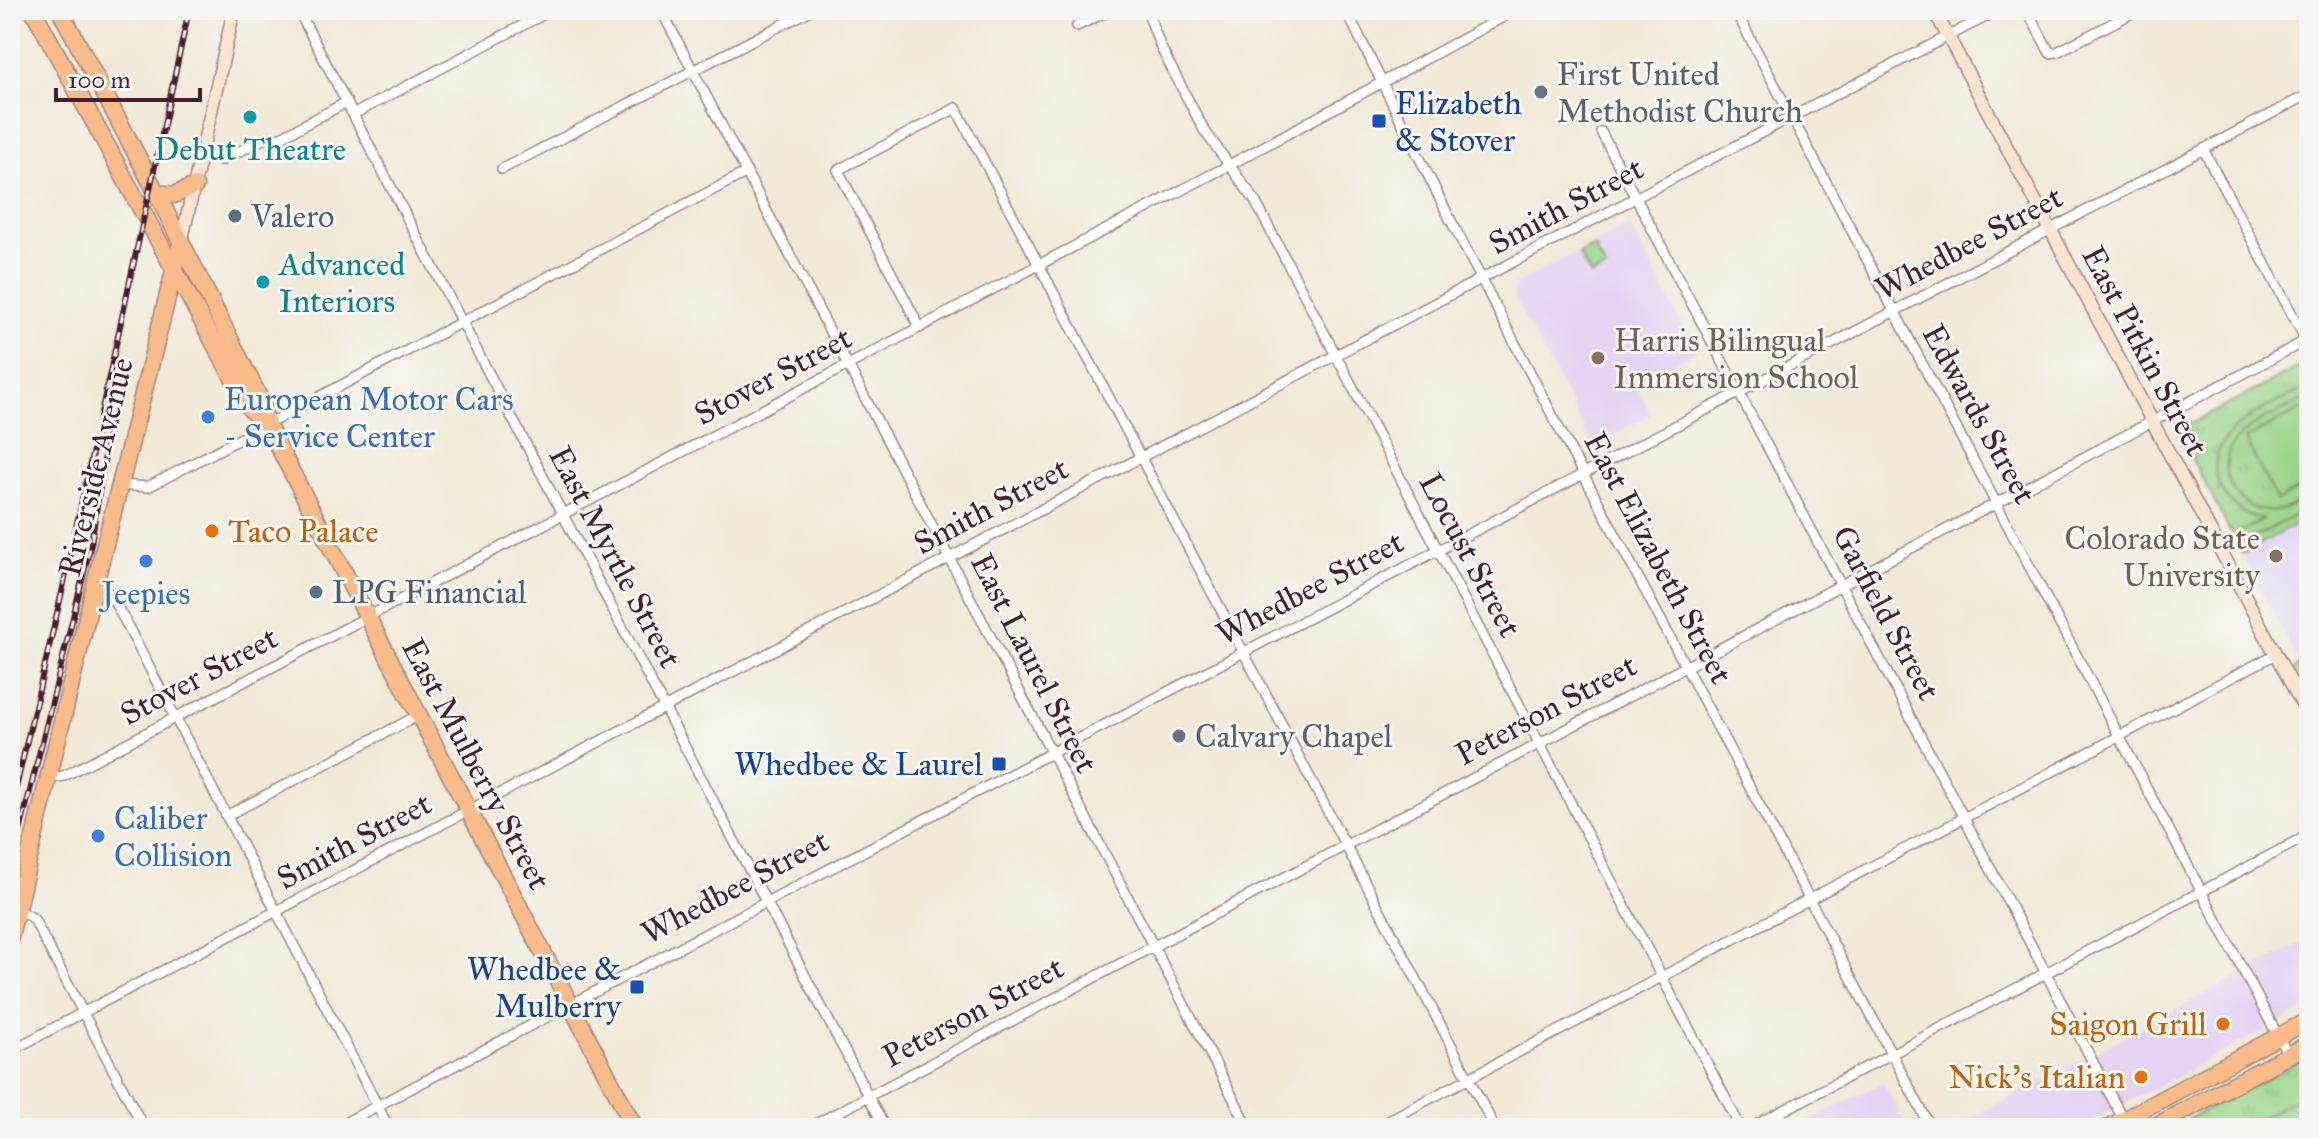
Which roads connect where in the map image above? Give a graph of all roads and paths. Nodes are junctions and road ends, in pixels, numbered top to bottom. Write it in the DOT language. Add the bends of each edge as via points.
graph roads {
  1 [pos="33,10"];
  2 [pos="60,10"];
  3 [pos="234,10"];
  4 [pos="298,10"];
  5 [pos="552,10"];
  6 [pos="661,10"];
  7 [pos="811,10"];
  8 [pos="1110,10"];
  9 [pos="1147,10"];
  10 [pos="1346,10"];
  11 [pos="1516,10"];
  12 [pos="1735,10"];
  13 [pos="1934,10"];
  14 [pos="1999,10"];
  15 [pos="2027,10"];
  16 [pos="2138,10"];
  17 [pos="1077,26"];
  18 [pos="1948,37"];
  19 [pos="693,70"];
  20 [pos="1382,82"];
  21 [pos="2309,94"];
  22 [pos="347,102"];
  23 [pos="354,114"];
  24 [pos="1792,118"];
  25 [pos="1601,132"];
  26 [pos="2203,149"];
  27 [pos="201,157"];
  28 [pos="1229,165"];
  29 [pos="502,169"];
  30 [pos="747,172"];
  31 [pos="195,186"];
  32 [pos="156,193"];
  33 [pos="1635,198"];
  34 [pos="2050,229"];
  35 [pos="181,243"];
  36 [pos="1041,265"];
  37 [pos="175,271"];
  38 [pos="1482,280"];
  39 [pos="1894,312"];
  40 [pos="462,322"];
  41 [pos="920,328"];
  42 [pos="2308,340"];
  43 [pos="1336,355"];
  44 [pos="849,365"];
  45 [pos="1739,394"];
  46 [pos="2153,421"];
  47 [pos="267,425"];
  48 [pos="1142,457"];
  49 [pos="1584,473"];
  50 [pos="121,485"];
  51 [pos="1998,502"];
  52 [pos="563,515"];
  53 [pos="1438,550"];
  54 [pos="950,557"];
  55 [pos="95,584"];
  56 [pos="1842,584"];
  57 [pos="367,617"];
  58 [pos="1243,653"];
  59 [pos="2276,654"];
  60 [pos="1686,666"];
  61 [pos="664,707"];
  62 [pos="419,715"];
  63 [pos="176,717"];
  64 [pos="2309,717"];
  65 [pos="2121,736"];
  66 [pos="1539,743"];
  67 [pos="1051,752"];
  68 [pos="49,778"];
  69 [pos="468,810"];
  70 [pos="226,816"];
  71 [pos="1964,817"];
  72 [pos="2309,835"];
  73 [pos="1346,845"];
  74 [pos="2202,891"];
  75 [pos="1810,899"];
  76 [pos="766,901"];
  77 [pos="17,910"];
  78 [pos="276,911"];
  79 [pos="10,937"];
  80 [pos="1153,946"];
  81 [pos="2045,974"];
  82 [pos="1662,977"];
  83 [pos="570,1004"];
  84 [pos="83,1012"];
  85 [pos="2309,1020"];
  86 [pos="2278,1036"];
  87 [pos="2309,1044"];
  88 [pos="10,1051"];
  89 [pos="1892,1053"];
  90 [pos="2288,1055"];
  91 [pos="1468,1078"];
  92 [pos="869,1096"];
  93 [pos="377,1106"];
  94 [pos="2116,1124"];
  95 [pos="144,1128"];
  96 [pos="335,1128"];
  97 [pos="389,1128"];
  98 [pos="635,1128"];
  99 [pos="808,1128"];
  100 [pos="885,1128"];
  101 [pos="1249,1128"];
  102 [pos="1374,1128"];
  103 [pos="1495,1128"];
  104 [pos="1741,1128"];
  105 [pos="1750,1128"];
  106 [pos="1931,1128"];
  107 [pos="2152,1128"];
  1 -- 37 [label="highway, East Mulberry Street"];
  2 -- 32 [label="highway, East Mulberry Street"];
  3 -- 27 [label="street, Riverside Avenue"];
  4 -- 22 [label="street, East Myrtle Street"];
  5 -- 23 [label="street"];
  6 -- 19 [label="street, East Laurel Street"];
  7 -- 19 [label="street"];
  8 -- 17 [label="street"];
  9 -- 28 [label="street, Locust Street" via="1204,130"];
  10 -- 20 [label="street, East Elizabeth Street"];
  11 -- 20 [label="street, Stover Street"];
  12 -- 24 [label="street, Edwards Street"];
  13 -- 18 [label="street, East Pitkin Street"];
  14 -- 18 [label="street, Smith Street"];
  15 -- 16 [label="street" via="2050,53"];
  18 -- 24 [label="street, Smith Street"];
  18 -- 34 [label="street, East Pitkin Street"];
  19 -- 29 [label="street"];
  19 -- 30 [label="street, East Laurel Street"];
  20 -- 28 [label="street, Stover Street"];
  20 -- 38 [label="street, East Elizabeth Street"];
  21 -- 26 [label="street, Whedbee Street"];
  22 -- 23 [label="street, East Myrtle Street"];
  22 -- 27 [label="street" via="223,160"];
  23 -- 40 [label="street, East Myrtle Street"];
  24 -- 33 [label="street, Smith Street"];
  24 -- 39 [label="street, Edwards Street"];
  25 -- 33 [label="street, Garfield Street"];
  26 -- 34 [label="street, Whedbee Street"];
  26 -- 42 [label="street"];
  27 -- 31 [label="street, Riverside Avenue"];
  28 -- 36 [label="street, Stover Street"];
  28 -- 43 [label="street, Locust Street" via="1254,199"];
  30 -- 40 [label="street"];
  30 -- 44 [label="street, East Laurel Street"];
  31 -- 32 [label="highway" via="174,195"];
  31 -- 35 [label="street, Riverside Avenue"];
  32 -- 35 [label="highway, East Mulberry Street"];
  33 -- 38 [label="street, Smith Street"];
  33 -- 45 [label="street, Garfield Street"];
  34 -- 39 [label="street, Whedbee Street"];
  34 -- 46 [label="street, East Pitkin Street"];
  35 -- 37 [label="highway, Riverside Avenue"];
  35 -- 47 [label="highway, East Mulberry Street" via="262,403"];
  36 -- 41 [label="street, Stover Street"];
  36 -- 41 [label="street" via="956,108 838,170"];
  36 -- 48 [label="street"];
  37 -- 47 [label="highway, East Mulberry Street" via="250,409"];
  37 -- 50 [label="highway, Riverside Avenue"];
  38 -- 43 [label="street, Smith Street"];
  38 -- 49 [label="street, East Elizabeth Street"];
  39 -- 45 [label="street, Whedbee Street"];
  39 -- 51 [label="street, Edwards Street"];
  40 -- 47 [label="street"];
  40 -- 52 [label="street, East Myrtle Street"];
  41 -- 44 [label="street, Stover Street"];
  42 -- 46 [label="street, Peterson Street"];
  43 -- 48 [label="street, Smith Street"];
  43 -- 53 [label="street, Locust Street"];
  44 -- 52 [label="street, Stover Street"];
  44 -- 54 [label="street, East Laurel Street"];
  45 -- 49 [label="street, Whedbee Street"];
  45 -- 56 [label="street, Garfield Street"];
  46 -- 51 [label="street, Peterson Street"];
  46 -- 59 [label="street, East Pitkin Street"];
  47 -- 50 [label="street" via="148,487"];
  47 -- 57 [label="highway, East Mulberry Street"];
  48 -- 54 [label="street, Smith Street"];
  48 -- 58 [label="street"];
  49 -- 53 [label="street, Whedbee Street"];
  49 -- 60 [label="street, East Elizabeth Street"];
  50 -- 55 [label="highway, Riverside Avenue"];
  51 -- 56 [label="street, Peterson Street"];
  51 -- 65 [label="street, Edwards Street"];
  52 -- 57 [label="street, Stover Street"];
  52 -- 61 [label="street, East Myrtle Street"];
  53 -- 58 [label="street, Whedbee Street"];
  53 -- 66 [label="street, Locust Street"];
  54 -- 61 [label="street, Smith Street"];
  54 -- 67 [label="street, East Laurel Street"];
  55 -- 63 [label="street" via="110,594"];
  55 -- 68 [label="highway, Riverside Avenue"];
  56 -- 60 [label="street, Peterson Street"];
  56 -- 71 [label="street, Garfield Street"];
  57 -- 62 [label="highway, East Mulberry Street"];
  57 -- 63 [label="street, Stover Street"];
  58 -- 67 [label="street, Whedbee Street"];
  58 -- 73 [label="street"];
  59 -- 64 [label="street, East Pitkin Street"];
  59 -- 65 [label="street"];
  60 -- 66 [label="street, Peterson Street"];
  60 -- 75 [label="street, East Elizabeth Street"];
  61 -- 69 [label="street, Smith Street"];
  61 -- 76 [label="street, East Myrtle Street"];
  62 -- 69 [label="highway, East Mulberry Street"];
  62 -- 70 [label="street"];
  63 -- 68 [label="street, Stover Street" via="64,776"];
  63 -- 70 [label="street"];
  65 -- 71 [label="street"];
  65 -- 74 [label="street, Edwards Street"];
  66 -- 73 [label="street, Peterson Street"];
  66 -- 82 [label="street, Locust Street"];
  67 -- 76 [label="street, Whedbee Street"];
  67 -- 80 [label="street, East Laurel Street"];
  68 -- 77 [label="highway, Riverside Avenue"];
  69 -- 78 [label="street, Smith Street"];
  69 -- 83 [label="highway, East Mulberry Street"];
  70 -- 78 [label="street"];
  71 -- 75 [label="street"];
  71 -- 81 [label="street, Garfield Street"];
  72 -- 74 [label="street"];
  73 -- 80 [label="street, Peterson Street"];
  73 -- 91 [label="street"];
  74 -- 81 [label="street"];
  74 -- 86 [label="street, Edwards Street"];
  75 -- 82 [label="street"];
  75 -- 89 [label="street, East Elizabeth Street"];
  76 -- 83 [label="street, Whedbee Street"];
  76 -- 92 [label="street, East Myrtle Street"];
  77 -- 79 [label="highway, Riverside Avenue"];
  77 -- 84 [label="street" via="33,918"];
  78 -- 84 [label="street, Smith Street"];
  78 -- 93 [label="street"];
  80 -- 92 [label="street, Peterson Street"];
  80 -- 101 [label="street, East Laurel Street"];
  81 -- 89 [label="street"];
  81 -- 94 [label="street, Garfield Street"];
  82 -- 91 [label="street"];
  82 -- 104 [label="street, Locust Street"];
  83 -- 93 [label="street, Whedbee Street"];
  83 -- 98 [label="highway, East Mulberry Street"];
  84 -- 88 [label="street, Smith Street"];
  84 -- 95 [label="street"];
  85 -- 86 [label="highway"];
  86 -- 90 [label="street, Edwards Street"];
  86 -- 94 [label="highway"];
  87 -- 90 [label="highway"];
  89 -- 105 [label="street"];
  89 -- 106 [label="street, East Elizabeth Street"];
  90 -- 107 [label="highway"];
  91 -- 102 [label="street"];
  91 -- 103 [label="street"];
  92 -- 99 [label="street, Peterson Street"];
  92 -- 100 [label="street, East Myrtle Street"];
  93 -- 96 [label="street, Whedbee Street"];
  93 -- 97 [label="street"];
}
